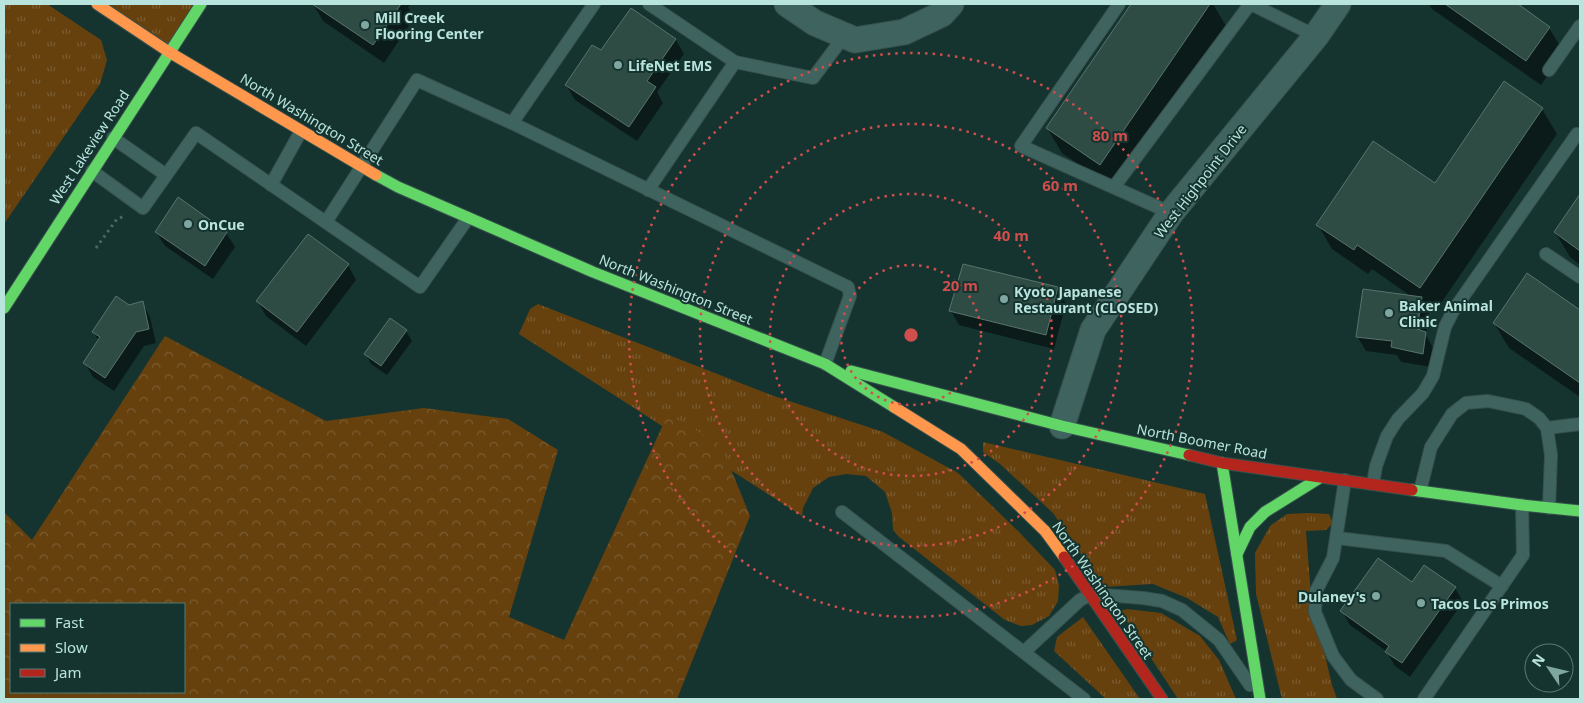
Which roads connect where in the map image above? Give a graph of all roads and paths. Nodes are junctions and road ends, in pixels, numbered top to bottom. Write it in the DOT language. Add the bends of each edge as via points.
graph roads {
  1 [pos="97,4"];
  2 [pos="201,4"];
  3 [pos="594,4"];
  4 [pos="649,4"];
  5 [pos="787,4"];
  6 [pos="951,4"];
  7 [pos="1119,4"];
  8 [pos="1250,4"];
  9 [pos="1338,4"];
  10 [pos="1580,26"];
  11 [pos="845,35"];
  12 [pos="1316,36"];
  13 [pos="169,52"];
  14 [pos="735,62"];
  15 [pos="1549,70"];
  16 [pos="512,123"];
  17 [pos="301,131"];
  18 [pos="1577,134"];
  19 [pos="113,138"];
  20 [pos="361,167"];
  21 [pos="92,171"];
  22 [pos="166,175"];
  23 [pos="271,185"];
  24 [pos="1114,187"];
  25 [pos="648,190"];
  26 [pos="143,208"];
  27 [pos="1171,213"];
  28 [pos="468,218"];
  29 [pos="326,222"];
  30 [pos="96,248"];
  31 [pos="1546,254"];
  32 [pos="1580,277"];
  33 [pos="4,308"];
  34 [pos="825,364"];
  35 [pos="1580,424"];
  36 [pos="1062,426"];
  37 [pos="1547,428"];
  38 [pos="1222,463"];
  39 [pos="1321,477"];
  40 [pos="1345,480"];
  41 [pos="1373,484"];
  42 [pos="1420,491"];
  43 [pos="1522,505"];
  44 [pos="1549,508"];
  45 [pos="1580,511"];
  46 [pos="842,512"];
  47 [pos="1337,538"];
  48 [pos="1237,554"];
  49 [pos="1502,586"];
  50 [pos="1091,594"];
  51 [pos="1024,652"];
  52 [pos="1084,699"];
  53 [pos="1162,699"];
  54 [pos="1260,699"];
  55 [pos="1377,699"];
  56 [pos="1424,699"];
  1 -- 13 [label="main road, North Washington Street"];
  2 -- 13 [label="main road, West Lakeview Road"];
  3 -- 16 [label="lane"];
  4 -- 14 [label="lane"];
  5 -- 11 [label="street" via="815,23"];
  6 -- 11 [label="street" via="942,14 904,32 856,40"];
  7 -- 24 [label="lane" via="1021,146"];
  8 -- 12 [label="lane"];
  8 -- 24 [label="lane"];
  9 -- 12 [label="street, West Highpoint Drive"];
  10 -- 15 [label="lane"];
  11 -- 14 [label="lane" via="812,78"];
  12 -- 27 [label="street, West Highpoint Drive"];
  13 -- 17 [label="main road, North Washington Street"];
  13 -- 19 [label="main road, West Lakeview Road"];
  14 -- 25 [label="lane"];
  16 -- 20 [label="lane" via="418,80"];
  16 -- 25 [label="lane"];
  17 -- 20 [label="main road, North Washington Street"];
  17 -- 23 [label="lane"];
  18 -- 41 [label="lane" via="1453,311 1445,327 1433,376 1387,436"];
  19 -- 21 [label="main road, West Lakeview Road"];
  19 -- 22 [label="lane"];
  20 -- 28 [label="main road, North Washington Street"];
  20 -- 29 [label="lane"];
  21 -- 26 [label="lane"];
  21 -- 33 [label="main road, West Lakeview Road"];
  22 -- 23 [label="lane" via="196,133"];
  22 -- 26 [label="lane"];
  23 -- 29 [label="lane"];
  24 -- 27 [label="lane"];
  25 -- 34 [label="lane" via="848,287 850,296"];
  26 -- 30 [label="path" via="117,219"];
  27 -- 36 [label="street, West Highpoint Drive" via="1093,330"];
  28 -- 29 [label="lane" via="420,287"];
  28 -- 34 [label="main road, North Washington Street" via="593,272"];
  31 -- 32 [label="lane"];
  34 -- 36 [label="main road, North Boomer Road"];
  34 -- 50 [label="main road, North Washington Street" via="961,449 1045,531"];
  35 -- 37 [label="lane"];
  36 -- 38 [label="main road, North Boomer Road"];
  37 -- 42 [label="lane" via="1526,409 1488,401 1466,403 1452,414 1431,446"];
  37 -- 44 [label="lane" via="1552,455"];
  38 -- 39 [label="main road, North Boomer Road"];
  38 -- 48 [label="main road"];
  39 -- 40 [label="main road, North Boomer Road"];
  39 -- 48 [label="main road" via="1265,512 1250,526"];
  40 -- 41 [label="main road, North Boomer Road"];
  40 -- 47 [label="lane"];
  41 -- 42 [label="main road, North Boomer Road"];
  42 -- 43 [label="main road, North Boomer Road"];
  43 -- 44 [label="main road, North Boomer Road"];
  43 -- 49 [label="lane" via="1523,555"];
  44 -- 45 [label="main road, North Boomer Road"];
  46 -- 51 [label="lane"];
  47 -- 49 [label="lane" via="1446,551"];
  47 -- 55 [label="lane" via="1333,558 1316,592 1315,612 1333,656 1351,680"];
  48 -- 54 [label="main road"];
  49 -- 56 [label="lane"];
  50 -- 51 [label="lane" via="1080,600"];
  50 -- 53 [label="main road, North Washington Street"];
  50 -- 54 [label="lane" via="1162,601 1182,610 1219,640"];
  51 -- 52 [label="lane"];
}
